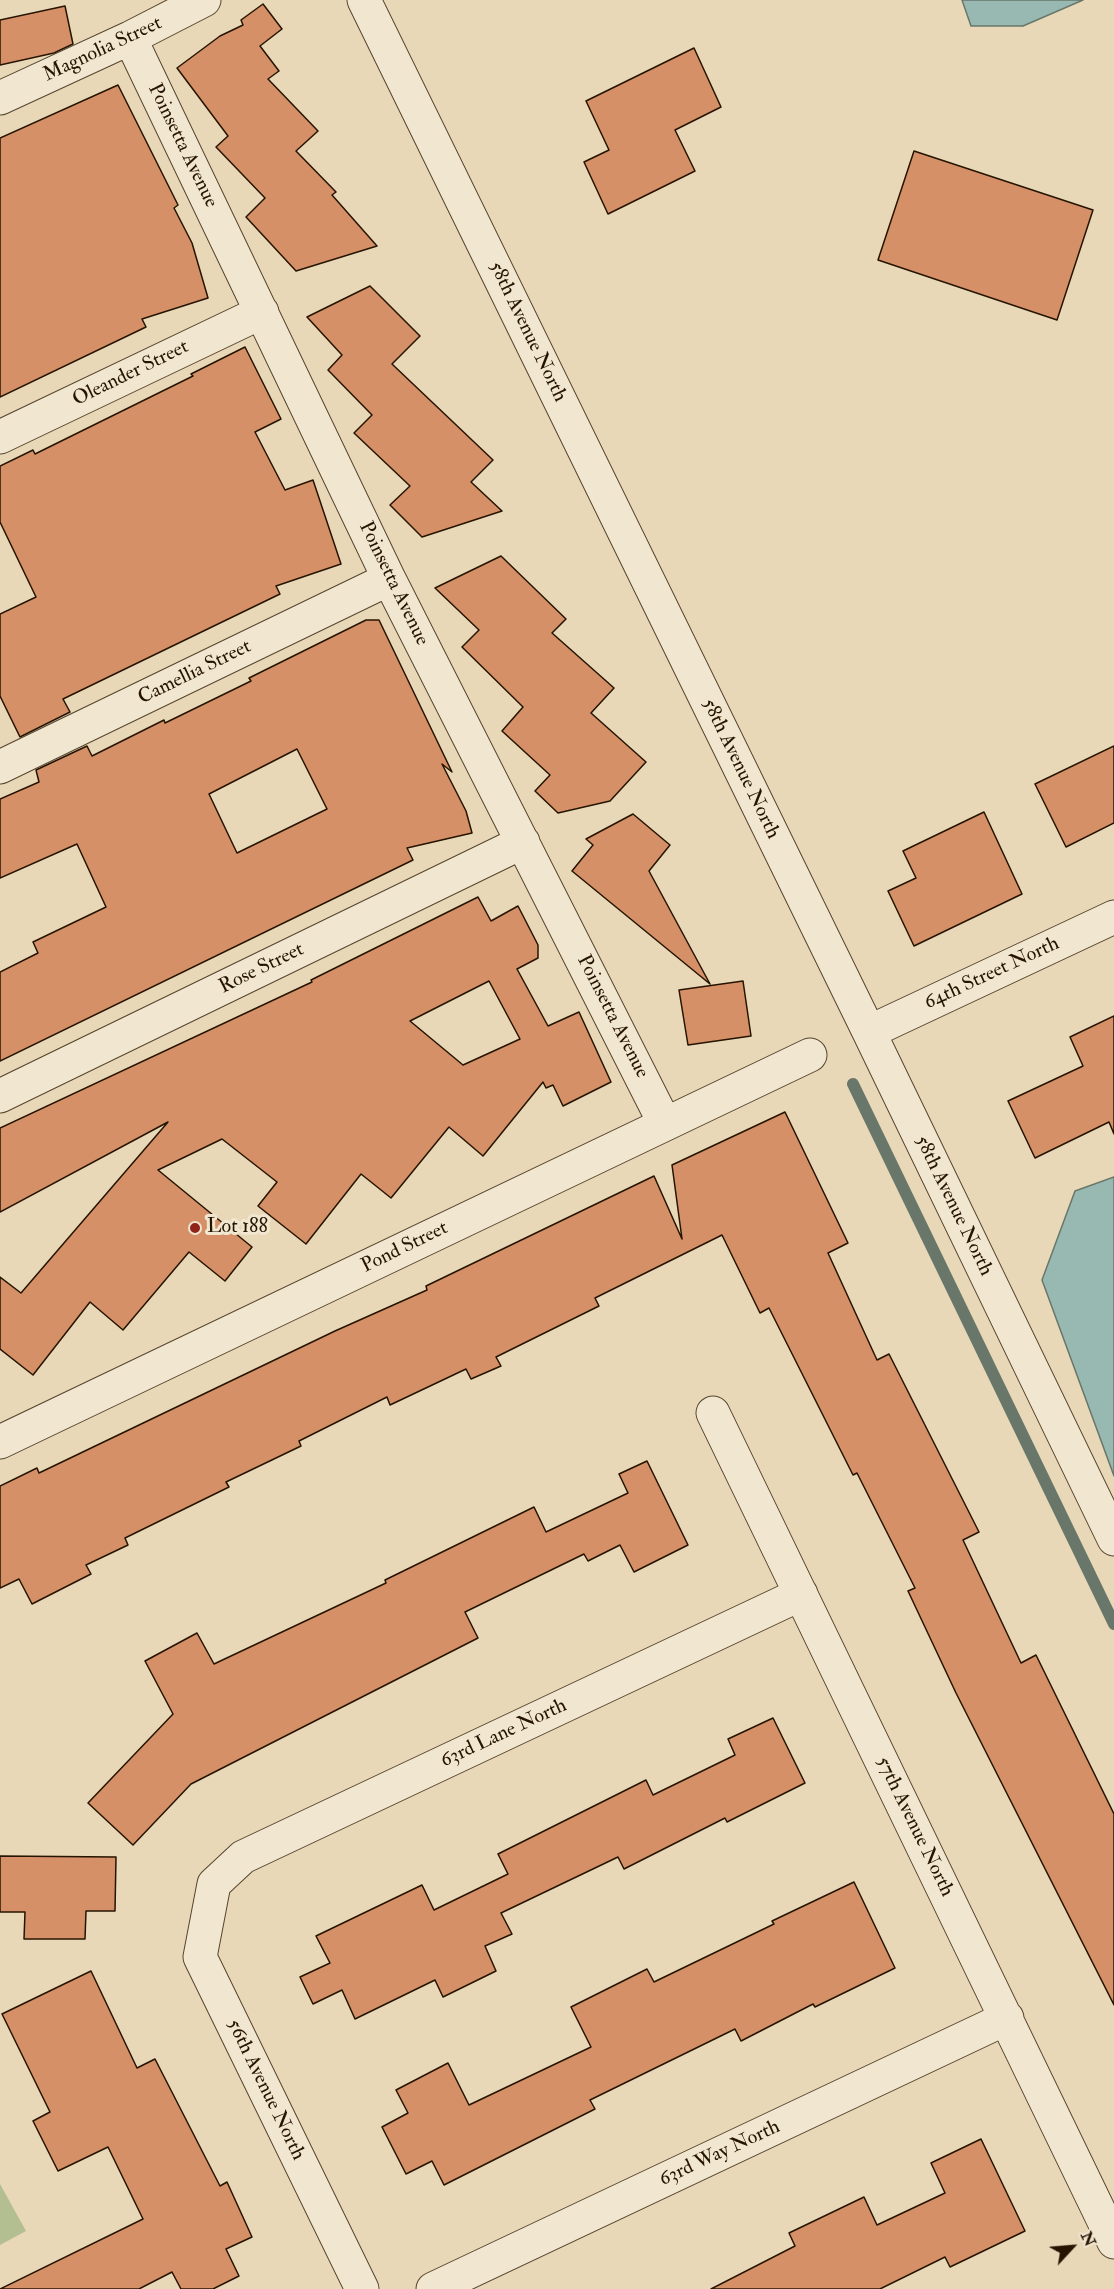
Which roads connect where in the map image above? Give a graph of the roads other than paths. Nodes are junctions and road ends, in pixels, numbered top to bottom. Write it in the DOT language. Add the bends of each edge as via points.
graph roads {
  1 [pos="204,0"];
  2 [pos="364,0"];
  3 [pos="130,38"];
  4 [pos="0,98"];
  5 [pos="262,312"];
  6 [pos="0,437"];
  7 [pos="389,579"];
  8 [pos="0,767"];
  9 [pos="523,842"];
  10 [pos="1114,917"];
  11 [pos="869,1032"];
  12 [pos="810,1055"];
  13 [pos="0,1096"];
  14 [pos="665,1124"];
  15 [pos="713,1413"];
  16 [pos="0,1442"];
  17 [pos="1114,1539"];
  18 [pos="801,1594"];
  19 [pos="214,1884"];
  20 [pos="1007,2018"];
  21 [pos="1114,2242"];
  22 [pos="362,2289"];
  23 [pos="433,2289"];
  1 -- 3 [label="street, Magnolia Street"];
  2 -- 11 [label="street, 58th Avenue North"];
  3 -- 4 [label="street, Magnolia Street"];
  3 -- 5 [label="street, Poinsetta Avenue"];
  5 -- 6 [label="street, Oleander Street"];
  5 -- 7 [label="street, Poinsetta Avenue"];
  7 -- 8 [label="street, Camellia Street"];
  7 -- 9 [label="street, Poinsetta Avenue"];
  9 -- 13 [label="street, Rose Street"];
  9 -- 14 [label="street, Poinsetta Avenue"];
  10 -- 11 [label="street, 64th Street North"];
  11 -- 17 [label="street, 58th Avenue North"];
  12 -- 14 [label="street, Pond Street"];
  14 -- 16 [label="street, Pond Street"];
  15 -- 18 [label="street, 57th Avenue North"];
  18 -- 19 [label="street, 63rd Lane North" via="243,1857"];
  18 -- 20 [label="street, 57th Avenue North"];
  19 -- 22 [label="street, 56th Avenue North" via="200,1957"];
  20 -- 21 [label="street, 57th Avenue North"];
  20 -- 23 [label="street, 63rd Way North"];
}
